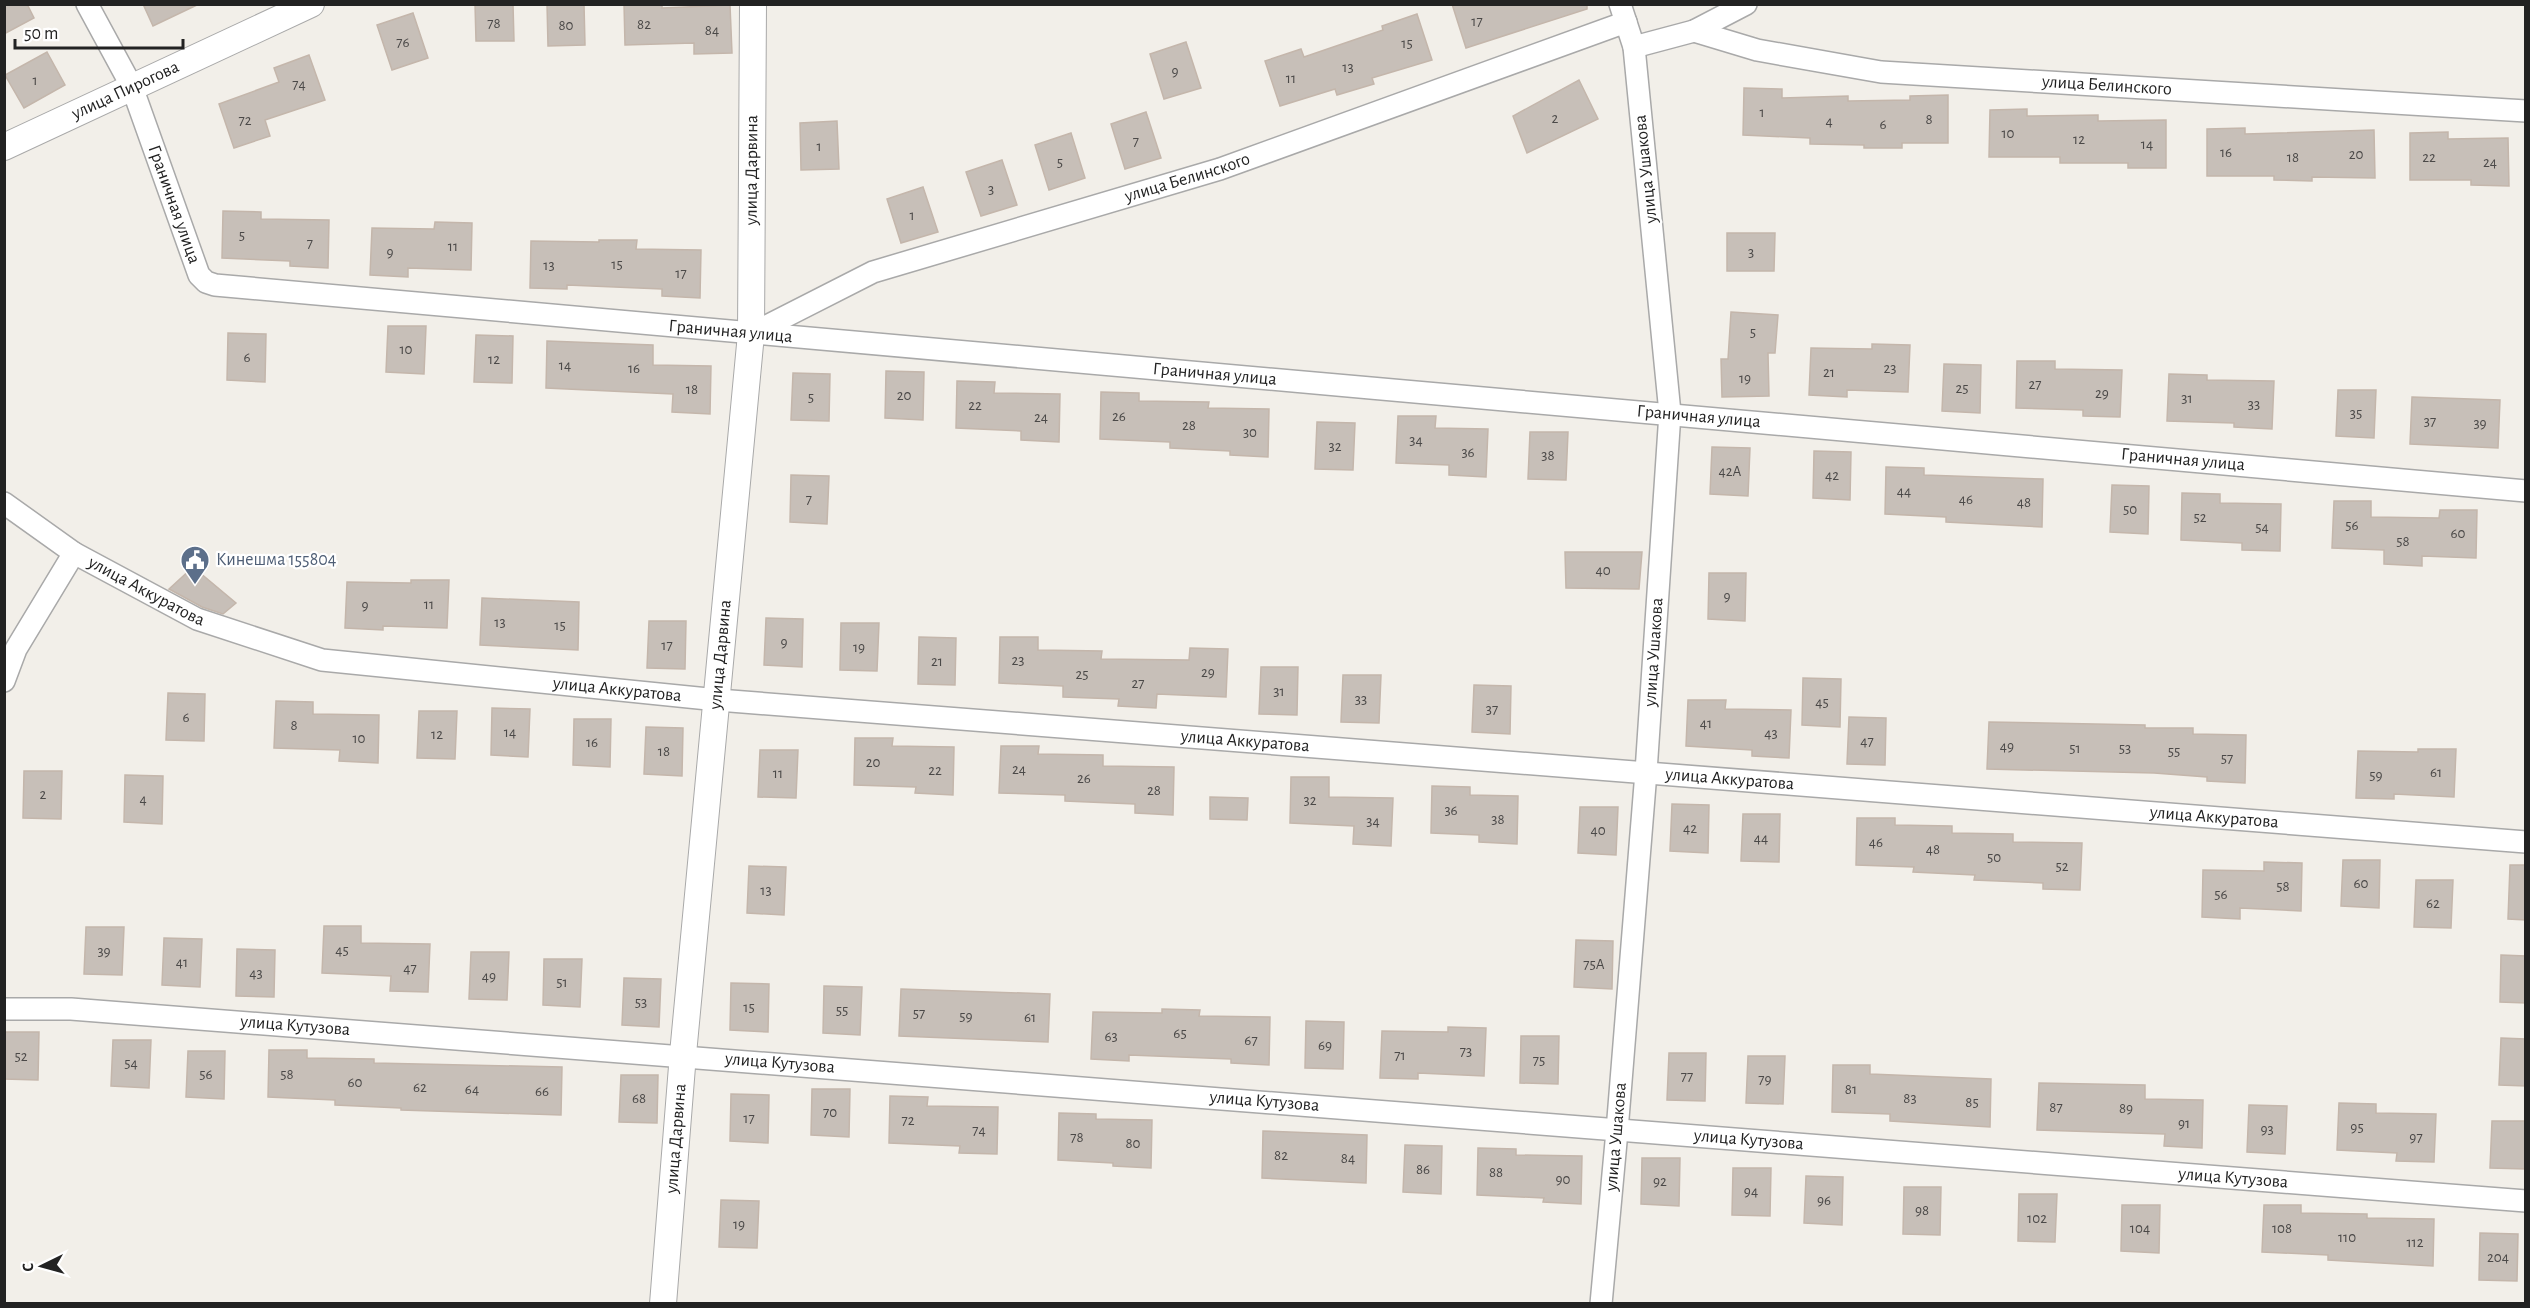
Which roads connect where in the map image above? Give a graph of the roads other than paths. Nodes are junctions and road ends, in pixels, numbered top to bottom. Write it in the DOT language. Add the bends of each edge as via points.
graph roads {
  1 [pos="87,4"];
  2 [pos="311,4"];
  3 [pos="753,4"];
  4 [pos="1746,4"];
  5 [pos="1623,13"];
  6 [pos="1694,31"];
  7 [pos="1634,47"];
  8 [pos="132,87"];
  9 [pos="2526,111"];
  10 [pos="4,147"];
  11 [pos="751,334"];
  12 [pos="1670,413"];
  13 [pos="2526,491"];
  14 [pos="4,503"];
  15 [pos="74,553"];
  16 [pos="4,681"];
  17 [pos="718,700"];
  18 [pos="1646,772"];
  19 [pos="2526,842"];
  20 [pos="4,1009"];
  21 [pos="683,1054"];
  22 [pos="1617,1131"];
  23 [pos="2526,1201"];
  24 [pos="663,1304"];
  25 [pos="1601,1304"];
  1 -- 8 [label="street, Граничная улица"];
  2 -- 8 [label="street, улица Пирогова"];
  3 -- 11 [label="street, улица Дарвина"];
  4 -- 6 [label="street"];
  5 -- 7 [label="street, улица Ушакова"];
  5 -- 11 [label="street, улица Белинского" via="1220,169 873,272"];
  6 -- 7 [label="street"];
  6 -- 9 [label="street, улица Белинского" via="1757,50 1881,72"];
  7 -- 12 [label="street, улица Ушакова"];
  8 -- 10 [label="street, улица Пирогова"];
  8 -- 11 [label="street, Граничная улица" via="199,275 206,282"];
  11 -- 12 [label="street, Граничная улица"];
  11 -- 17 [label="street, улица Дарвина"];
  12 -- 13 [label="street, Граничная улица"];
  12 -- 18 [label="street, улица Ушакова"];
  14 -- 15 [label="street, улица Аккуратова"];
  15 -- 16 [label="street" via="16,649"];
  15 -- 17 [label="street, улица Аккуратова" via="197,619 322,660"];
  17 -- 18 [label="street, улица Аккуратова"];
  17 -- 21 [label="street, улица Дарвина"];
  18 -- 19 [label="street, улица Аккуратова"];
  18 -- 22 [label="street, улица Ушакова"];
  20 -- 21 [label="street, улица Кутузова" via="83,1010"];
  21 -- 22 [label="street, улица Кутузова"];
  21 -- 24 [label="street, улица Дарвина"];
  22 -- 23 [label="street, улица Кутузова"];
  22 -- 25 [label="street, улица Ушакова"];
}
